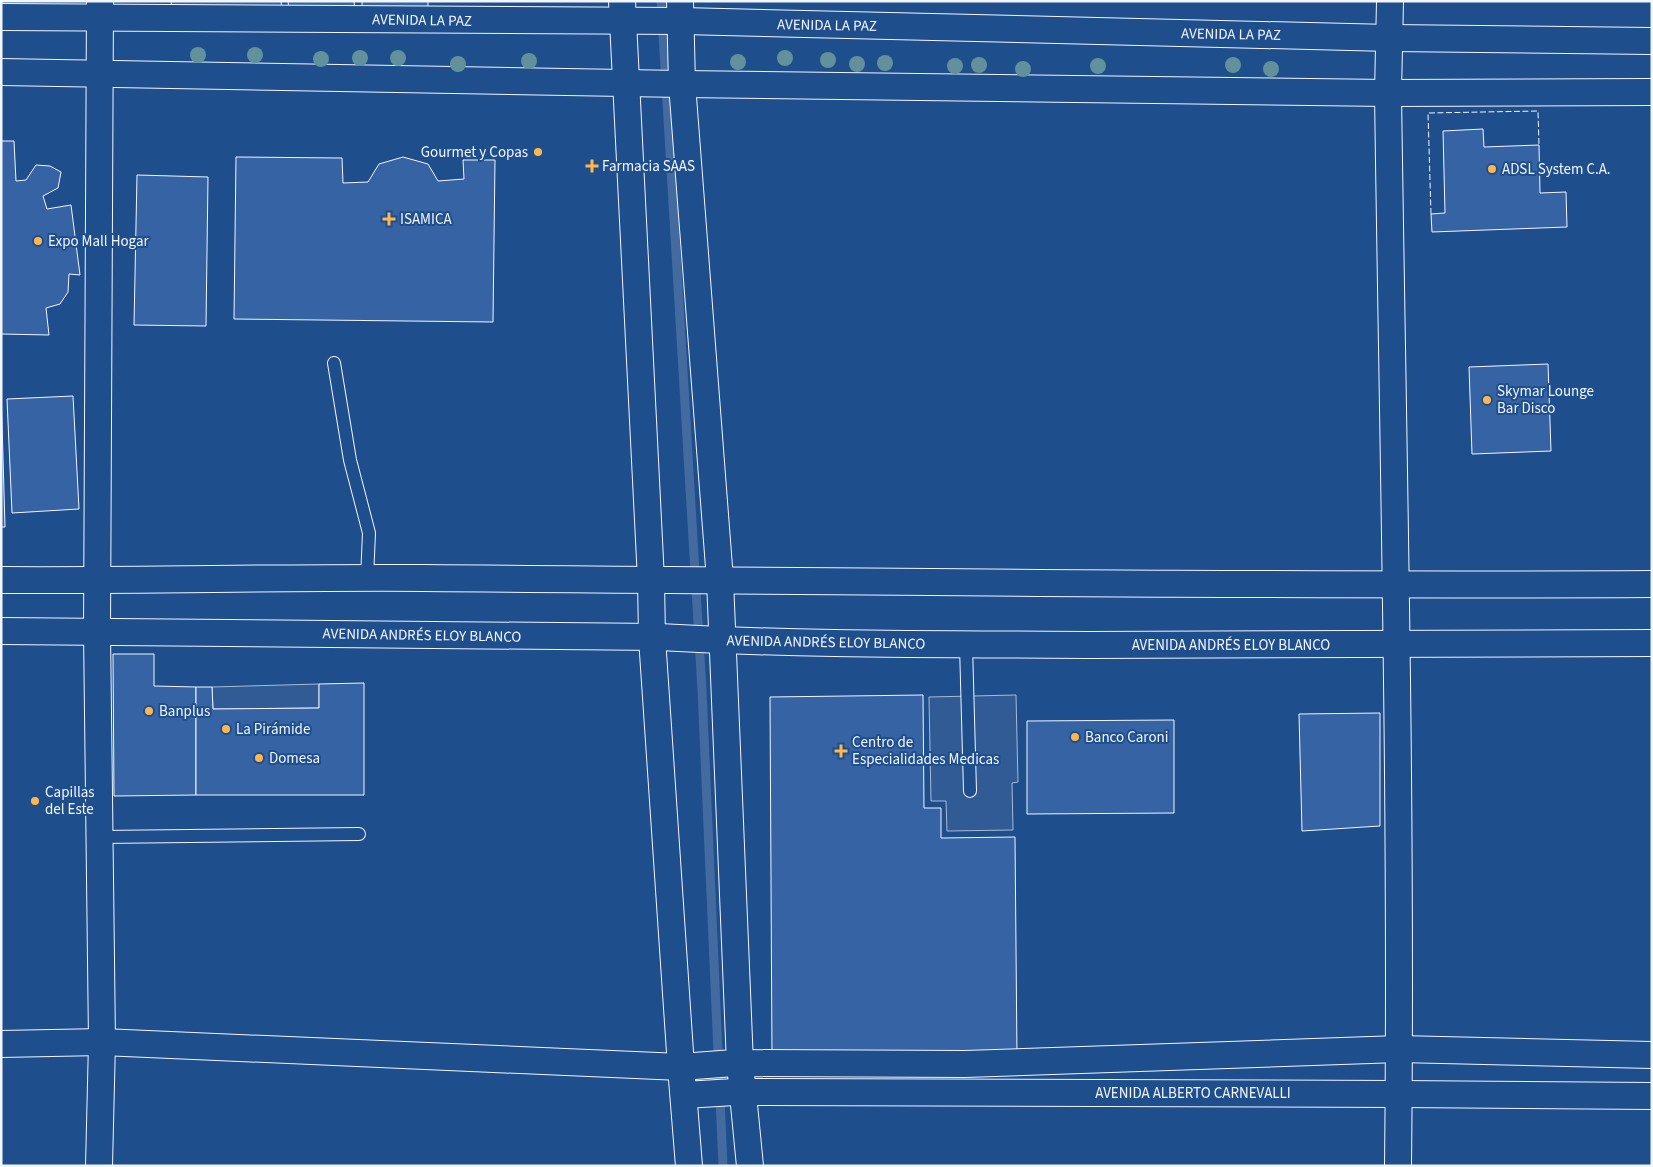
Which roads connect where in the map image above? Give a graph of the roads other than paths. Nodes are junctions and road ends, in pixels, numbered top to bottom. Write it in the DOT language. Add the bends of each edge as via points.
graph roads {
  1 [pos="1390,1"];
  2 [pos="100,9"];
  3 [pos="623,12"];
  4 [pos="674,16"];
  5 [pos="1,17"];
  6 [pos="1390,38"];
  7 [pos="1652,41"];
  8 [pos="1,72"];
  9 [pos="101,73"];
  10 [pos="627,82"];
  11 [pos="674,83"];
  12 [pos="1652,92"];
  13 [pos="1388,93"];
  14 [pos="334,363"];
  15 [pos="367,578"];
  16 [pos="1,580"];
  17 [pos="654,580"];
  18 [pos="716,580"];
  19 [pos="97,581"];
  20 [pos="1652,584"];
  21 [pos="1395,586"];
  22 [pos="1,631"];
  23 [pos="97,631"];
  24 [pos="656,638"];
  25 [pos="718,640"];
  26 [pos="1652,643"];
  27 [pos="966,644"];
  28 [pos="1396,646"];
  29 [pos="970,790"];
  30 [pos="359,834"];
  31 [pos="100,837"];
  32 [pos="102,1042"];
  33 [pos="1,1044"];
  34 [pos="1399,1049"];
  35 [pos="1652,1055"];
  36 [pos="737,1064"];
  37 [pos="684,1067"];
  38 [pos="740,1093"];
  39 [pos="1399,1094"];
  40 [pos="690,1095"];
  41 [pos="1652,1096"];
  42 [pos="99,1166"];
  43 [pos="689,1166"];
  44 [pos="750,1166"];
  45 [pos="1398,1166"];
  1 -- 6 [label="street"];
  2 -- 3 [label="street, AVENIDA LA PAZ"];
  2 -- 5 [label="street, AVENIDA LA PAZ"];
  2 -- 9 [label="street"];
  3 -- 4 [label="street, AVENIDA LA PAZ"];
  3 -- 10 [label="street"];
  4 -- 6 [label="street, AVENIDA LA PAZ"];
  4 -- 11 [label="street"];
  6 -- 7 [label="street, AVENIDA LA PAZ"];
  6 -- 13 [label="street"];
  8 -- 9 [label="street"];
  9 -- 10 [label="street"];
  9 -- 19 [label="street"];
  10 -- 11 [label="street"];
  10 -- 17 [label="street"];
  11 -- 13 [label="street"];
  11 -- 18 [label="street"];
  12 -- 13 [label="street"];
  13 -- 21 [label="street"];
  14 -- 15 [label="lane" via="350,460 369,533"];
  15 -- 17 [label="street"];
  15 -- 19 [label="street"];
  16 -- 19 [label="street"];
  17 -- 18 [label="street"];
  17 -- 24 [label="street"];
  18 -- 21 [label="street"];
  18 -- 25 [label="street"];
  19 -- 23 [label="street"];
  20 -- 21 [label="street"];
  21 -- 28 [label="street"];
  22 -- 23 [label="street, AVENIDA ANDRÉS ELOY BLANCO"];
  23 -- 24 [label="street, AVENIDA ANDRÉS ELOY BLANCO"];
  23 -- 31 [label="street"];
  24 -- 25 [label="street, AVENIDA ANDRÉS ELOY BLANCO"];
  24 -- 37 [label="street"];
  25 -- 27 [label="street, AVENIDA ANDRÉS ELOY BLANCO"];
  25 -- 36 [label="street"];
  26 -- 28 [label="street, AVENIDA ANDRÉS ELOY BLANCO"];
  27 -- 28 [label="street, AVENIDA ANDRÉS ELOY BLANCO"];
  27 -- 29 [label="lane"];
  28 -- 34 [label="street"];
  30 -- 31 [label="lane"];
  31 -- 32 [label="street"];
  32 -- 33 [label="street"];
  32 -- 37 [label="street"];
  32 -- 42 [label="street"];
  34 -- 35 [label="street"];
  34 -- 36 [label="street" via="965,1064"];
  34 -- 39 [label="street"];
  36 -- 37 [label="street"];
  36 -- 38 [label="street"];
  37 -- 40 [label="street"];
  38 -- 39 [label="street, AVENIDA ALBERTO CARNEVALLI"];
  38 -- 40 [label="street, AVENIDA ALBERTO CARNEVALLI"];
  38 -- 44 [label="street"];
  39 -- 41 [label="street, AVENIDA ALBERTO CARNEVALLI"];
  39 -- 45 [label="street"];
  40 -- 43 [label="street"];
}
